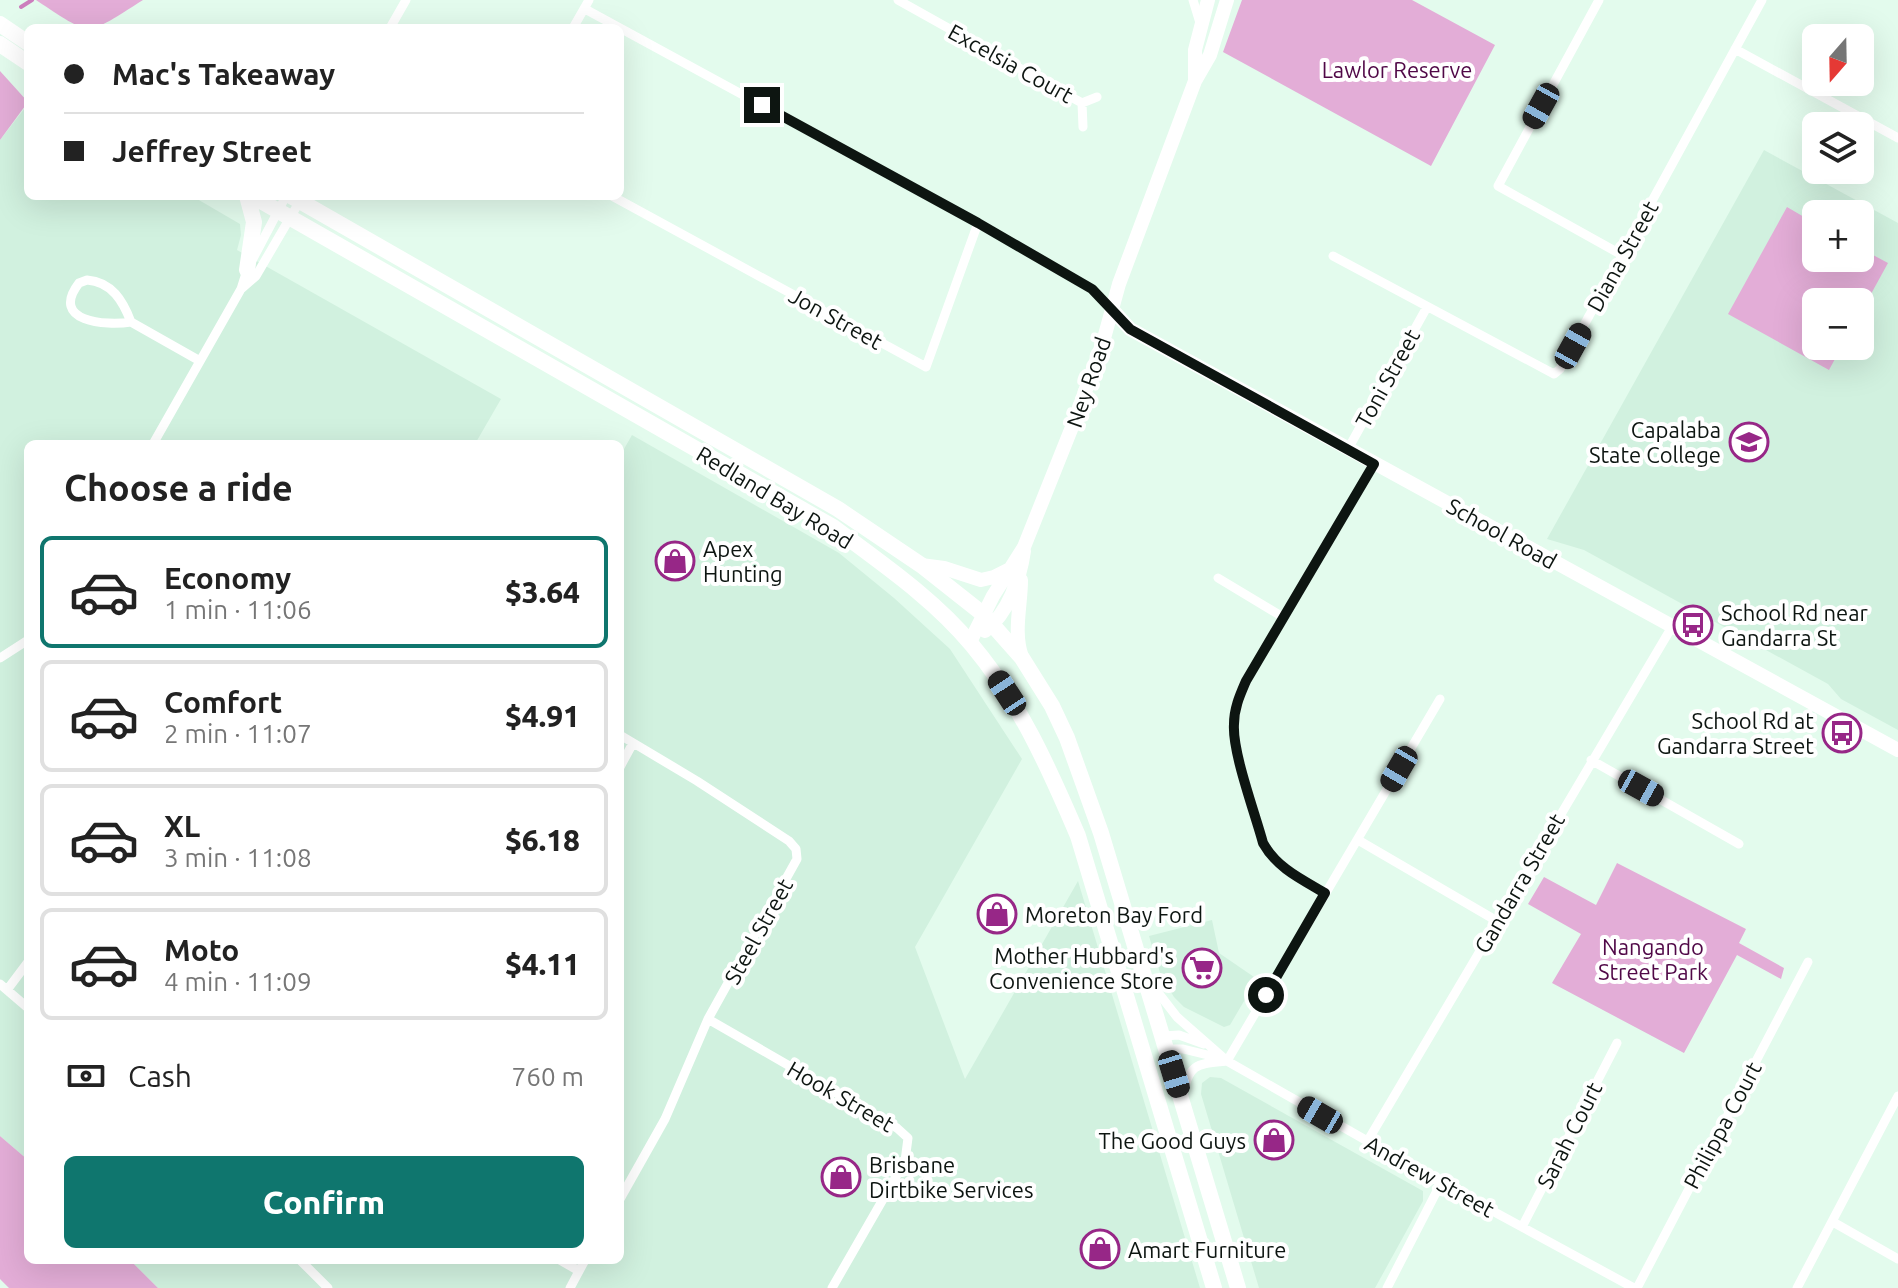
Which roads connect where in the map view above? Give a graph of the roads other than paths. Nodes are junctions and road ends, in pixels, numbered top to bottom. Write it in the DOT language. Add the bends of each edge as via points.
graph roads {
  1 [pos="406,0"];
  2 [pos="898,0"];
  3 [pos="1193,0"];
  4 [pos="1208,0"];
  5 [pos="1227,0"];
  6 [pos="1599,0"];
  7 [pos="1762,0"];
  8 [pos="587,4"];
  9 [pos="0,24"];
  10 [pos="392,24"];
  11 [pos="575,24"];
  12 [pos="623,24"];
  13 [pos="624,25"];
  14 [pos="1201,26"];
  15 [pos="24,40"];
  16 [pos="0,44"];
  17 [pos="1735,49"];
  18 [pos="24,60"];
  19 [pos="1195,81"];
  20 [pos="1097,97"];
  21 [pos="1082,103"];
  22 [pos="1083,127"];
  23 [pos="1898,138"];
  24 [pos="250,200"];
  25 [pos="619,200"];
  26 [pos="292,203"];
  27 [pos="978,223"];
  28 [pos="1622,255"];
  29 [pos="1333,256"];
  30 [pos="247,270"];
  31 [pos="241,289"];
  32 [pos="1427,307"];
  33 [pos="1111,308"];
  34 [pos="131,322"];
  35 [pos="200,361"];
  36 [pos="155,440"];
  37 [pos="1348,449"];
  38 [pos="1374,464"];
  39 [pos="921,565"];
  40 [pos="1014,571"];
  41 [pos="1218,578"];
  42 [pos="1283,617"];
  43 [pos="988,620"];
  44 [pos="1673,625"];
  45 [pos="970,642"];
  46 [pos="24,643"];
  47 [pos="0,658"];
  48 [pos="1022,658"];
  49 [pos="1440,699"];
  50 [pos="624,737"];
  51 [pos="633,743"];
  52 [pos="1898,750"];
  53 [pos="624,760"];
  54 [pos="1591,760"];
  55 [pos="1358,840"];
  56 [pos="1739,844"];
  57 [pos="1325,893"];
  58 [pos="1497,921"];
  59 [pos="1808,962"];
  60 [pos="24,966"];
  61 [pos="1142,967"];
  62 [pos="3,987"];
  63 [pos="24,1005"];
  64 [pos="708,1019"];
  65 [pos="1164,1042"];
  66 [pos="1617,1043"];
  67 [pos="1209,1046"];
  68 [pos="1142,1047"];
  69 [pos="1227,1061"];
  70 [pos="1898,1096"];
  71 [pos="1182,1099"];
  72 [pos="1367,1142"];
  73 [pos="1441,1183"];
  74 [pos="624,1192"];
  75 [pos="1833,1222"];
  76 [pos="1522,1227"];
  77 [pos="1898,1259"];
  78 [pos="304,1264"];
  79 [pos="567,1264"];
  80 [pos="583,1264"];
  81 [pos="579,1271"];
  82 [pos="328,1288"];
  83 [pos="570,1288"];
  84 [pos="832,1288"];
  85 [pos="1214,1288"];
  86 [pos="1238,1288"];
  87 [pos="1387,1288"];
  88 [pos="1636,1288"];
  89 [pos="1797,1288"];
  1 -- 10 [label="street"];
  2 -- 21 [label="street, Excelsia Court"];
  3 -- 14 [label="street"];
  4 -- 14 [label="main road, Ney Road"];
  5 -- 19 [label="main road, Ney Road" via="1210,55"];
  6 -- 28 [label="street" via="1498,186"];
  7 -- 17 [label="street, Diana Street"];
  8 -- 11 [label="street"];
  8 -- 12 [label="street"];
  9 -- 15 [label="main road"];
  13 -- 27 [label="street"];
  14 -- 19 [label="main road, Ney Road"];
  16 -- 18 [label="main road"];
  17 -- 23 [label="street"];
  17 -- 28 [label="street, Diana Street"];
  19 -- 33 [label="main road, Ney Road"];
  20 -- 21 [label="street, Excelsia Court"];
  21 -- 22 [label="street, Excelsia Court"];
  24 -- 30 [label="main road" via="254,222"];
  25 -- 27 [label="street, Jon Street" via="926,367"];
  26 -- 30 [label="street"];
  26 -- 31 [label="street" via="256,276"];
  26 -- 39 [label="main road, Redland Bay Road" via="838,509"];
  26 -- 45 [label="main road, Redland Bay Road" via="833,527 912,586"];
  27 -- 33 [label="street" via="1092,289"];
  28 -- 32 [label="street, Diana Street" via="1554,374"];
  29 -- 32 [label="street, Diana Street"];
  30 -- 31 [label="street"];
  31 -- 35 [label="street"];
  32 -- 37 [label="street, Toni Street"];
  33 -- 37 [label="main road, School Road" via="1130,329"];
  33 -- 40 [label="main road, Ney Road" via="1074,422"];
  34 -- 34 [label="street" via="89,322 73,309 74,290 87,280 103,284 123,302"];
  34 -- 35 [label="street"];
  35 -- 36 [label="street"];
  37 -- 38 [label="main road, School Road"];
  38 -- 42 [label="street"];
  38 -- 44 [label="main road, School Road"];
  39 -- 40 [label="main road" via="981,580"];
  39 -- 43 [label="main road, Redland Bay Road"];
  40 -- 43 [label="main road, Ney Road"];
  40 -- 48 [label="main road"];
  41 -- 42 [label="street"];
  42 -- 57 [label="street" via="1246,681 1233,725 1263,843 1292,874"];
  43 -- 45 [label="main road, Ney Road"];
  43 -- 48 [label="main road, Redland Bay Road"];
  44 -- 52 [label="main road, School Road"];
  44 -- 54 [label="street, Gandarra Street"];
  45 -- 68 [label="main road, Redland Bay Road" via="1021,714 1078,836"];
  46 -- 47 [label="street"];
  48 -- 61 [label="main road, Redland Bay Road" via="1067,738"];
  49 -- 55 [label="street"];
  50 -- 51 [label="street, Steel Street"];
  51 -- 53 [label="street"];
  51 -- 64 [label="street, Steel Street" via="796,849 791,874"];
  54 -- 56 [label="street"];
  54 -- 58 [label="street, Gandarra Street"];
  55 -- 57 [label="street"];
  55 -- 58 [label="street"];
  57 -- 69 [label="street"];
  58 -- 72 [label="street, Gandarra Street"];
  59 -- 88 [label="street, Philippa Court"];
  60 -- 62 [label="street"];
  61 -- 65 [label="main road, Redland Bay Road"];
  61 -- 67 [label="street, Andrew Street" via="1159,998"];
  62 -- 63 [label="street"];
  64 -- 74 [label="street, Steel Street" via="665,1119"];
  64 -- 84 [label="street, Hook Street" via="908,1138 905,1161"];
  65 -- 67 [label="street, Andrew Street" via="1179,1035"];
  65 -- 68 [label="main road"];
  65 -- 69 [label="street, Andrew Street"];
  65 -- 71 [label="main road, Redland Bay Road"];
  66 -- 76 [label="street, Sarah Court"];
  67 -- 69 [label="street, Andrew Street"];
  68 -- 85 [label="main road, Redland Bay Road"];
  69 -- 71 [label="street" via="1195,1066"];
  69 -- 72 [label="street, Andrew Street"];
  70 -- 75 [label="street"];
  71 -- 86 [label="main road, Redland Bay Road"];
  72 -- 73 [label="street, Andrew Street"];
  73 -- 76 [label="street, Andrew Street"];
  73 -- 87 [label="street"];
  75 -- 77 [label="street"];
  75 -- 89 [label="street"];
  76 -- 88 [label="street, Andrew Street"];
  78 -- 82 [label="street"];
  79 -- 81 [label="street"];
  80 -- 81 [label="street"];
  81 -- 83 [label="street"];
}
